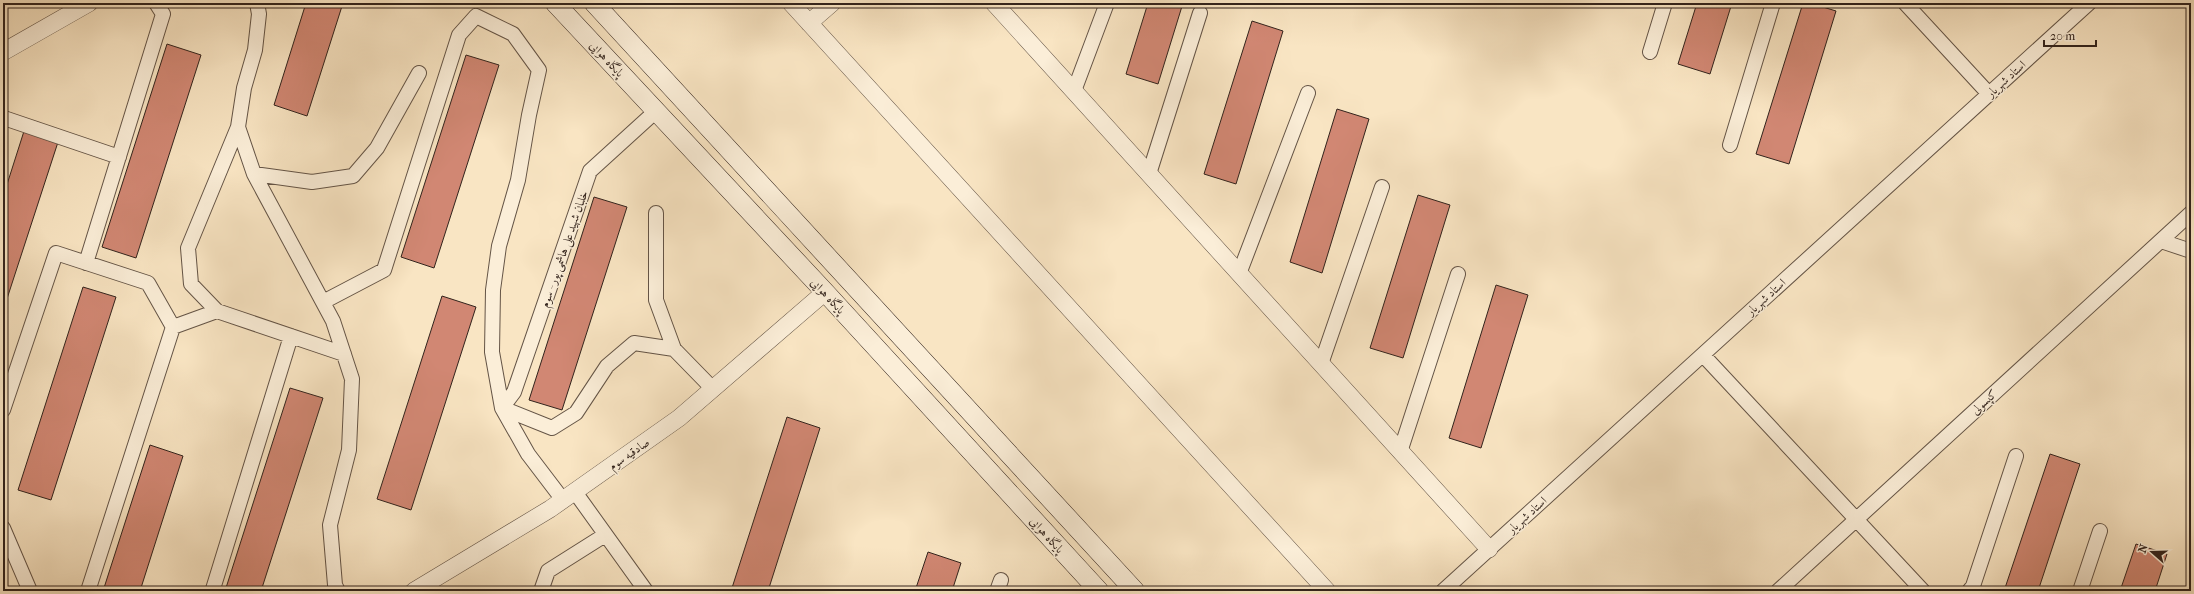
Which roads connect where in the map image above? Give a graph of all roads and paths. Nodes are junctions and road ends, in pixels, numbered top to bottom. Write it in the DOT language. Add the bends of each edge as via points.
graph roads {
  1 [pos="89,3"];
  2 [pos="156,3"];
  3 [pos="257,3"];
  4 [pos="555,3"];
  5 [pos="594,3"];
  6 [pos="791,3"];
  7 [pos="832,3"];
  8 [pos="994,3"];
  9 [pos="1107,3"];
  10 [pos="1665,3"];
  11 [pos="1772,3"];
  12 [pos="1904,3"];
  13 [pos="2089,3"];
  14 [pos="71,7"];
  15 [pos="1200,13"];
  16 [pos="809,23"];
  17 [pos="3,52"];
  18 [pos="1650,52"];
  19 [pos="419,73"];
  20 [pos="1074,92"];
  21 [pos="1308,93"];
  22 [pos="1989,94"];
  23 [pos="656,111"];
  24 [pos="3,118"];
  25 [pos="238,127"];
  26 [pos="1730,146"];
  27 [pos="119,156"];
  28 [pos="254,174"];
  29 [pos="1149,174"];
  30 [pos="1382,187"];
  31 [pos="656,213"];
  32 [pos="2191,213"];
  33 [pos="2161,241"];
  34 [pos="2191,250"];
  35 [pos="86,263"];
  36 [pos="844,274"];
  37 [pos="1239,274"];
  38 [pos="1458,274"];
  39 [pos="825,292"];
  40 [pos="323,302"];
  41 [pos="218,311"];
  42 [pos="173,327"];
  43 [pos="291,336"];
  44 [pos="674,349"];
  45 [pos="344,354"];
  46 [pos="1703,355"];
  47 [pos="1321,364"];
  48 [pos="713,389"];
  49 [pos="502,408"];
  50 [pos="3,410"];
  51 [pos="1400,452"];
  52 [pos="2016,456"];
  53 [pos="569,496"];
  54 [pos="1856,519"];
  55 [pos="3,528"];
  56 [pos="2100,531"];
  57 [pos="605,535"];
  58 [pos="1489,549"];
  59 [pos="213,589"];
  60 [pos="30,591"];
  61 [pos="88,591"];
  62 [pos="338,591"];
  63 [pos="414,591"];
  64 [pos="541,591"];
  65 [pos="646,591"];
  66 [pos="1099,591"];
  67 [pos="1135,591"];
  68 [pos="1327,591"];
  69 [pos="1443,591"];
  70 [pos="1778,591"];
  71 [pos="1923,591"];
  72 [pos="1969,591"];
  73 [pos="2080,591"];
  1 -- 14 [label="street"];
  2 -- 27 [label="street" via="163,14"];
  3 -- 25 [label="street" via="255,50 244,88"];
  4 -- 23 [label="main road, پایگاه هوایی"];
  5 -- 36 [label="main road"];
  6 -- 16 [label="street"];
  7 -- 16 [label="street"];
  8 -- 20 [label="street"];
  9 -- 20 [label="street"];
  10 -- 18 [label="street"];
  11 -- 26 [label="street"];
  12 -- 22 [label="street"];
  13 -- 22 [label="street, استاد شهریار"];
  14 -- 17 [label="street"];
  15 -- 29 [label="street"];
  16 -- 68 [label="street"];
  19 -- 28 [label="street" via="377,148 353,176 312,182"];
  20 -- 29 [label="street"];
  21 -- 37 [label="street"];
  22 -- 46 [label="street, استاد شهریار"];
  23 -- 39 [label="main road, پایگاه هوایی"];
  23 -- 49 [label="street, خلبان شهید علی هاشمی پور - سوم" via="590,172 514,392"];
  24 -- 27 [label="street"];
  25 -- 28 [label="street"];
  25 -- 41 [label="street" via="188,248 191,284"];
  27 -- 35 [label="street"];
  28 -- 40 [label="street"];
  29 -- 37 [label="street"];
  30 -- 47 [label="street"];
  31 -- 44 [label="street" via="656,300"];
  32 -- 33 [label="street, کپسولی"];
  33 -- 34 [label="street"];
  33 -- 54 [label="street, کپسولی"];
  35 -- 42 [label="street" via="148,283"];
  35 -- 50 [label="street" via="56,253"];
  36 -- 39 [label="main road"];
  36 -- 67 [label="main road"];
  37 -- 47 [label="street"];
  38 -- 51 [label="street"];
  39 -- 48 [label="street, صادقیه سوم"];
  39 -- 66 [label="main road, پایگاه هوایی"];
  40 -- 45 [label="street" via="333,321"];
  40 -- 49 [label="street" via="384,270 459,35 476,16 513,34 539,70 518,180 499,246 493,290 492,352"];
  41 -- 42 [label="street"];
  41 -- 43 [label="street"];
  42 -- 61 [label="street"];
  43 -- 45 [label="street"];
  43 -- 59 [label="street"];
  44 -- 48 [label="street"];
  44 -- 49 [label="street" via="634,343 607,366 576,413 552,428"];
  45 -- 62 [label="street" via="352,379 349,450 330,525 335,585"];
  46 -- 54 [label="street"];
  46 -- 58 [label="street, استاد شهریار"];
  47 -- 51 [label="street"];
  48 -- 53 [label="street, صادقیه سوم" via="679,418"];
  49 -- 53 [label="street" via="528,454"];
  51 -- 58 [label="street"];
  52 -- 72 [label="street" via="1973,586"];
  53 -- 57 [label="street"];
  53 -- 63 [label="street, صادقیه سوم"];
  54 -- 70 [label="street, کپسولی"];
  54 -- 71 [label="street"];
  55 -- 60 [label="street"];
  56 -- 73 [label="street"];
  57 -- 64 [label="street" via="548,571"];
  57 -- 65 [label="street"];
  58 -- 69 [label="street, استاد شهریار"];
}
